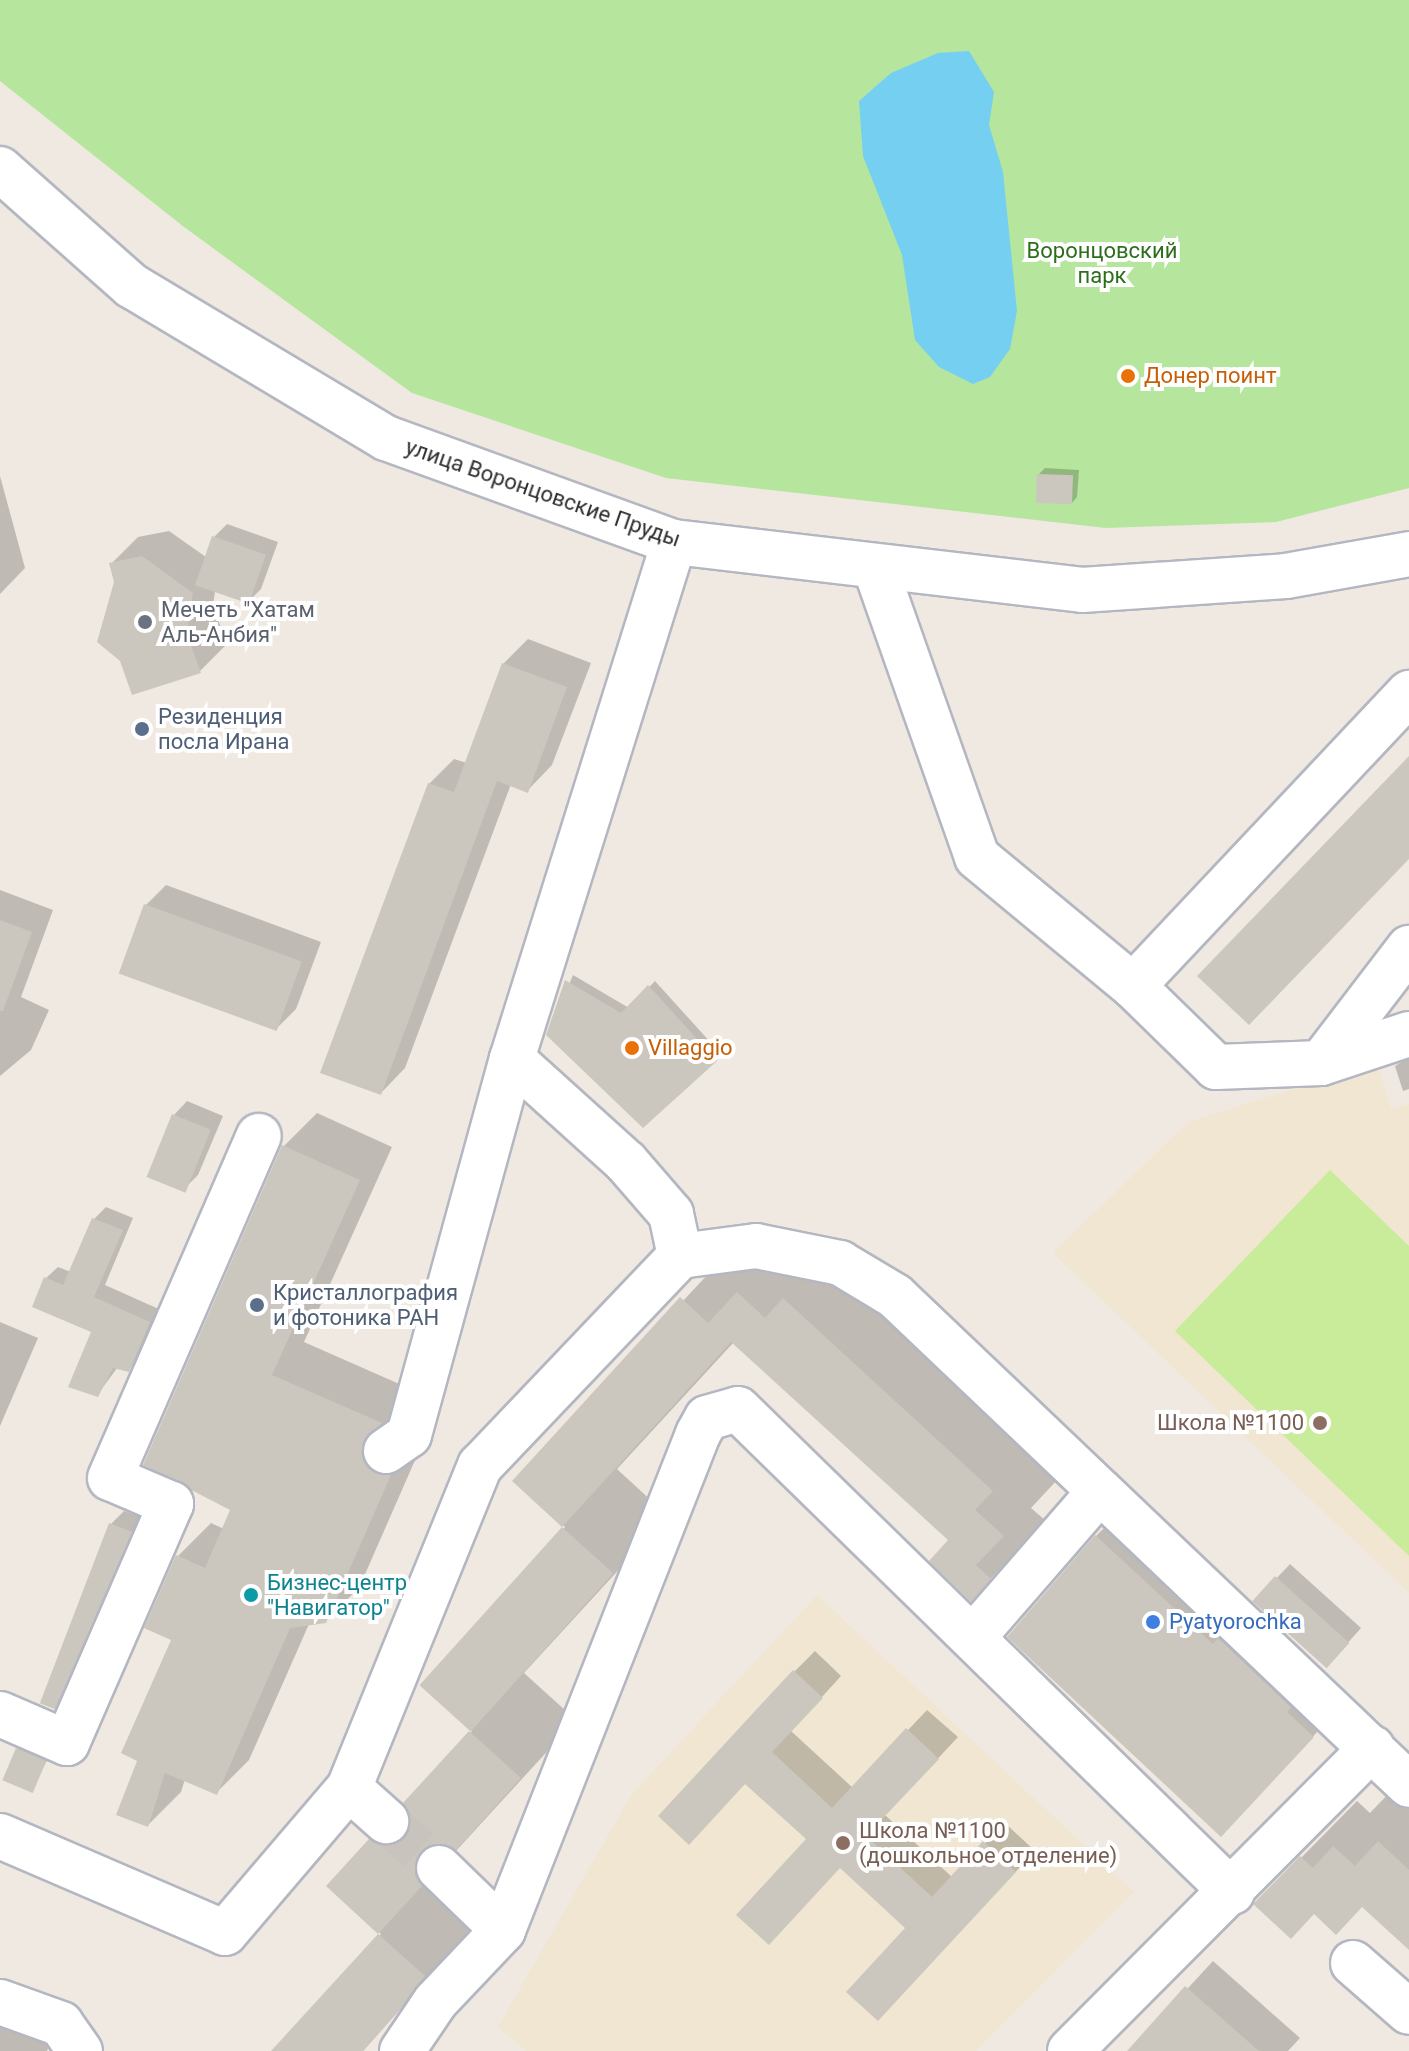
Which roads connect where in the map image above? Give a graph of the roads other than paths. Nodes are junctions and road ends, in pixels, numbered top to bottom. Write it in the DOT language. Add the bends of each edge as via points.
graph roads {
  1 [pos="0,169"];
  2 [pos="674,542"];
  3 [pos="1409,554"];
  4 [pos="875,567"];
  5 [pos="1409,693"];
  6 [pos="1409,948"];
  7 [pos="1133,986"];
  8 [pos="1409,1034"];
  9 [pos="512,1059"];
  10 [pos="1321,1063"];
  11 [pos="259,1136"];
  12 [pos="680,1256"];
  13 [pos="386,1451"];
  14 [pos="1100,1491"];
  15 [pos="974,1636"];
  16 [pos="0,1714"];
  17 [pos="1372,1748"];
  18 [pos="1409,1785"];
  19 [pos="349,1788"];
  20 [pos="386,1821"];
  21 [pos="0,1836"];
  22 [pos="439,1868"];
  23 [pos="1232,1892"];
  24 [pos="503,1930"];
  25 [pos="1353,1963"];
  26 [pos="0,2002"];
  27 [pos="1409,2012"];
  28 [pos="80,2051"];
  29 [pos="402,2051"];
  30 [pos="1070,2051"];
  1 -- 2 [label="street, улица Воронцовские Пруды" via="132,286 386,438"];
  2 -- 4 [label="street, улица Воронцовские Пруды"];
  2 -- 9 [label="street"];
  3 -- 4 [label="street, улица Воронцовские Пруды" via="1286,576 1082,590"];
  4 -- 7 [label="street" via="977,857"];
  5 -- 7 [label="street"];
  6 -- 10 [label="street"];
  7 -- 10 [label="street" via="1216,1067"];
  8 -- 10 [label="street"];
  9 -- 12 [label="street" via="626,1162 671,1214"];
  9 -- 13 [label="street" via="409,1435"];
  11 -- 16 [label="street" via="110,1478 171,1504 67,1743"];
  12 -- 14 [label="street" via="756,1246 840,1263 895,1296"];
  12 -- 19 [label="street" via="480,1466"];
  14 -- 15 [label="street"];
  14 -- 17 [label="street"];
  15 -- 23 [label="street"];
  15 -- 24 [label="street" via="738,1409 707,1418"];
  17 -- 18 [label="street"];
  17 -- 23 [label="street"];
  19 -- 20 [label="street"];
  19 -- 21 [label="street" via="225,1933"];
  22 -- 24 [label="street"];
  23 -- 30 [label="street"];
  24 -- 29 [label="street" via="435,2002"];
  25 -- 27 [label="street"];
  26 -- 28 [label="street" via="61,2024"];
}
